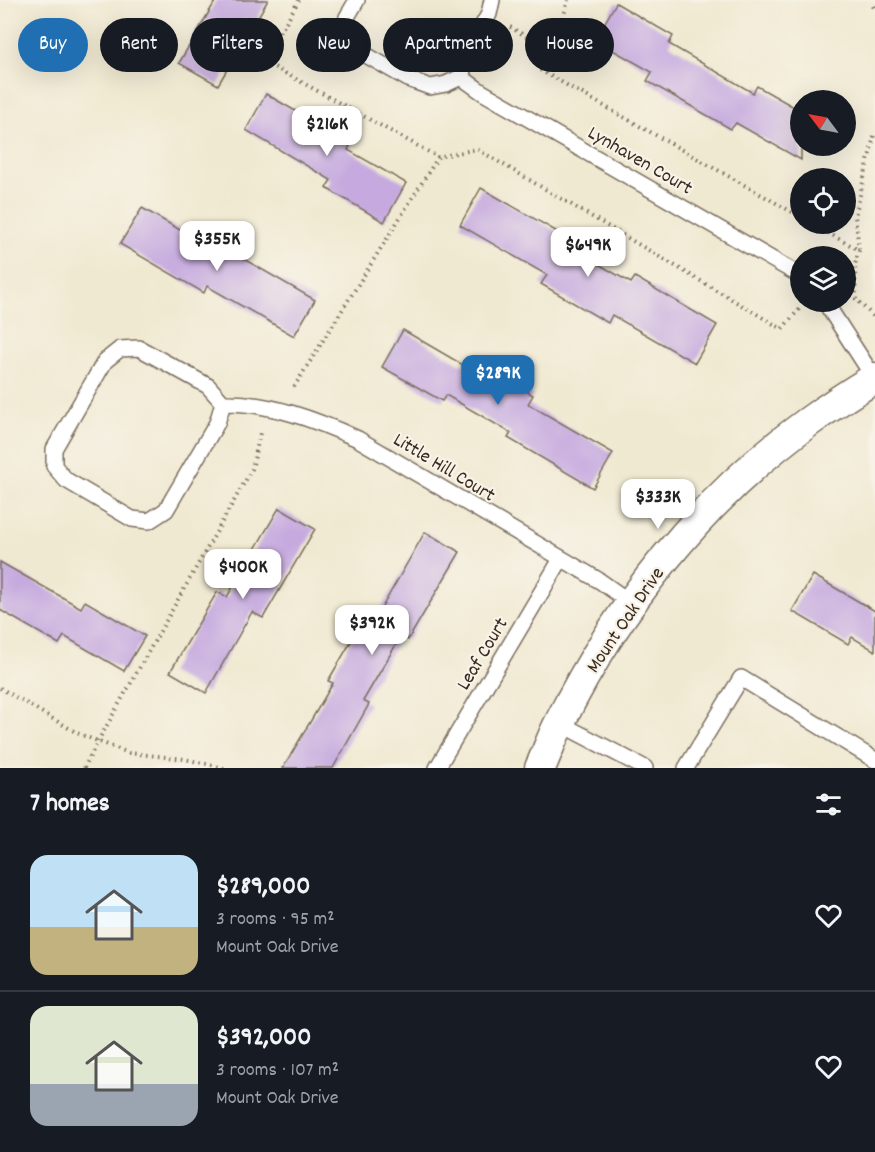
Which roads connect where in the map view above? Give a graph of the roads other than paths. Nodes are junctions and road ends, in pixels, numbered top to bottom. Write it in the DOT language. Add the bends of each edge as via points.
graph roads {
  1 [pos="357,0"];
  2 [pos="490,7"];
  3 [pos="461,77"];
  4 [pos="790,270"];
  5 [pos="832,312"];
  6 [pos="875,378"];
  7 [pos="223,403"];
  8 [pos="561,559"];
  9 [pos="631,603"];
  10 [pos="559,723"];
  11 [pos="875,760"];
  12 [pos="436,768"];
  13 [pos="540,768"];
  14 [pos="645,768"];
  15 [pos="686,768"];
  1 -- 3 [label="lane" via="343,34 352,47 430,87"];
  2 -- 3 [label="lane" via="469,49"];
  3 -- 4 [label="lane, Lynhaven Court"];
  5 -- 6 [label="lane"];
  6 -- 9 [label="street, Mount Oak Drive" via="807,423 743,477 665,558"];
  7 -- 7 [label="lane" via="208,386 139,348 120,349 105,361 54,449 54,466 66,480 132,519 149,521 166,510 217,423"];
  7 -- 8 [label="lane, Little Hill Court" via="241,402 272,409 323,423 358,439"];
  8 -- 9 [label="lane, Little Hill Court"];
  8 -- 12 [label="lane, Leaf Court"];
  9 -- 10 [label="street, Mount Oak Drive"];
  10 -- 13 [label="street, Mount Oak Drive"];
  10 -- 14 [label="lane"];
  11 -- 15 [label="lane" via="741,678"];
}
